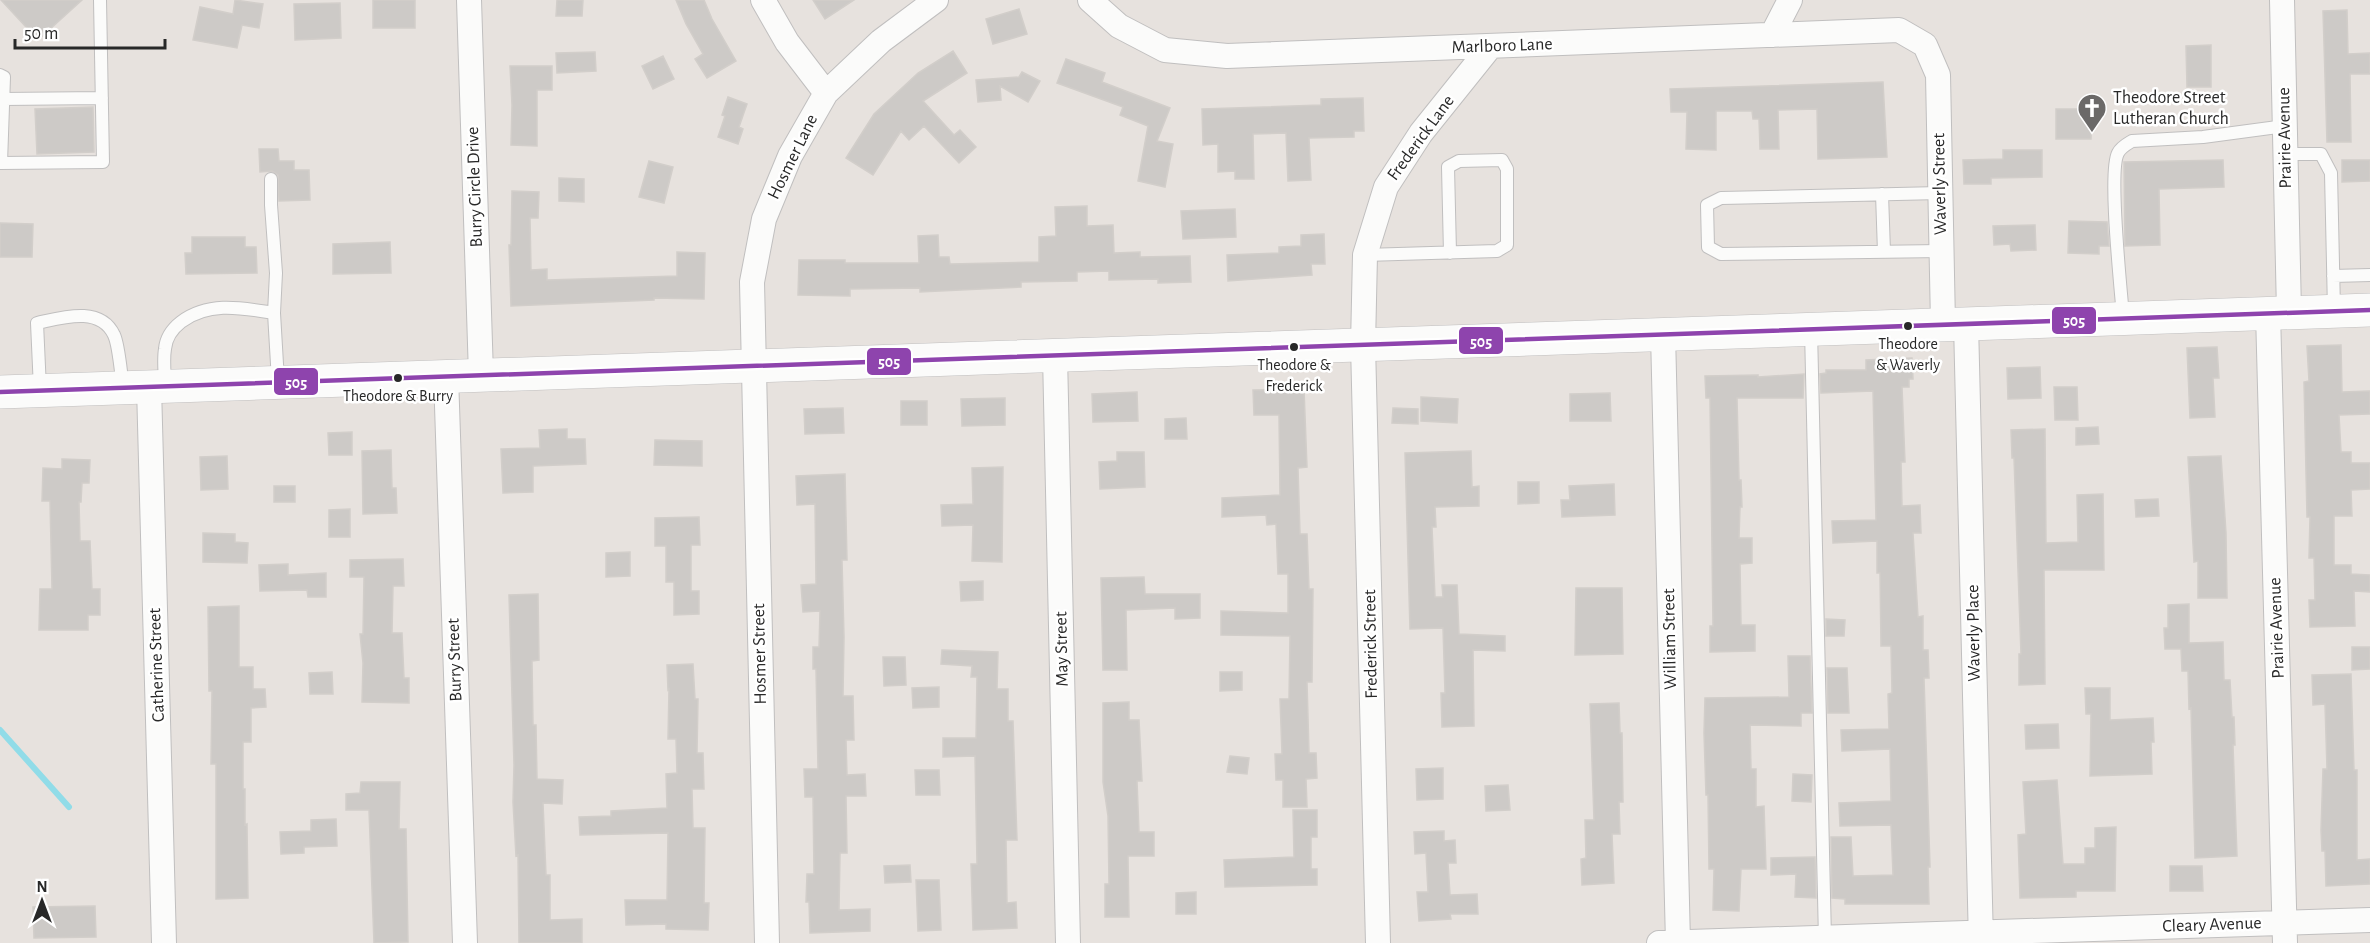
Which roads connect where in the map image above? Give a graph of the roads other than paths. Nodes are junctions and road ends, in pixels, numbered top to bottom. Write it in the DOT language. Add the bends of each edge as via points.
graph roads {
  1 [pos="100,0"];
  2 [pos="469,0"];
  3 [pos="763,0"];
  4 [pos="936,0"];
  5 [pos="1090,0"];
  6 [pos="1790,0"];
  7 [pos="2282,0"];
  8 [pos="1772,34"];
  9 [pos="1925,45"];
  10 [pos="1490,47"];
  11 [pos="0,75"];
  12 [pos="826,93"];
  13 [pos="102,98"];
  14 [pos="3,99"];
  15 [pos="2285,126"];
  16 [pos="2286,154"];
  17 [pos="1,164"];
  18 [pos="271,179"];
  19 [pos="1940,193"];
  20 [pos="1882,194"];
  21 [pos="1941,251"];
  22 [pos="1884,252"];
  23 [pos="1450,253"];
  24 [pos="1365,255"];
  25 [pos="2370,274"];
  26 [pos="2333,276"];
  27 [pos="2370,310"];
  28 [pos="2334,311"];
  29 [pos="2278,313"];
  30 [pos="274,314"];
  31 [pos="2123,318"];
  32 [pos="1954,324"];
  33 [pos="1811,329"];
  34 [pos="1663,334"];
  35 [pos="1363,345"];
  36 [pos="1056,355"];
  37 [pos="754,366"];
  38 [pos="481,375"];
  39 [pos="446,376"];
  40 [pos="278,382"];
  41 [pos="146,387"];
  42 [pos="40,390"];
  43 [pos="0,392"];
  44 [pos="2370,920"];
  45 [pos="2285,933"];
  46 [pos="2126,936"];
  47 [pos="1981,938"];
  48 [pos="1825,940"];
  49 [pos="164,943"];
  50 [pos="465,943"];
  51 [pos="766,943"];
  52 [pos="1068,943"];
  53 [pos="1378,943"];
  54 [pos="1659,943"];
  55 [pos="1678,943"];
  1 -- 13 [label="lane"];
  2 -- 38 [label="street, Burry Circle Drive"];
  3 -- 12 [label="street" via="787,42"];
  4 -- 12 [label="street, Hosmer Lane" via="881,40"];
  5 -- 10 [label="street, Marlboro Lane" via="1119,26 1165,50 1227,56"];
  6 -- 8 [label="street"];
  7 -- 15 [label="street, Prairie Avenue"];
  8 -- 9 [label="street, Marlboro Lane" via="1899,30"];
  8 -- 10 [label="street, Marlboro Lane"];
  9 -- 19 [label="street, Waverly Street" via="1938,75"];
  10 -- 24 [label="street, Frederick Lane" via="1421,133 1386,187"];
  11 -- 14 [label="lane" via="4,77"];
  12 -- 37 [label="street, Hosmer Lane" via="790,156 764,219 752,282"];
  13 -- 14 [label="lane"];
  13 -- 17 [label="lane" via="103,162"];
  14 -- 17 [label="lane"];
  15 -- 16 [label="street, Prairie Avenue"];
  15 -- 31 [label="lane" via="2132,141 2117,153 2115,190"];
  16 -- 26 [label="lane" via="2321,154 2331,173"];
  16 -- 29 [label="street, Prairie Avenue"];
  18 -- 30 [label="lane"];
  19 -- 20 [label="lane"];
  19 -- 21 [label="street, Waverly Street"];
  20 -- 22 [label="lane"];
  20 -- 22 [label="lane" via="1721,198 1707,205 1708,247 1721,254"];
  21 -- 22 [label="lane"];
  21 -- 32 [label="street, Waverly Street"];
  23 -- 23 [label="lane" via="1497,251 1507,245 1507,169 1502,160 1459,161 1448,168"];
  23 -- 24 [label="lane"];
  24 -- 35 [label="street, Frederick Lane"];
  25 -- 26 [label="lane"];
  26 -- 28 [label="lane"];
  27 -- 28 [label="main road"];
  28 -- 29 [label="main road"];
  29 -- 31 [label="main road"];
  29 -- 45 [label="street, Prairie Avenue"];
  30 -- 40 [label="lane"];
  30 -- 41 [label="lane" via="242,308 208,308 192,314 171,330"];
  31 -- 32 [label="main road"];
  32 -- 33 [label="main road"];
  32 -- 47 [label="street, Waverly Place"];
  33 -- 34 [label="main road"];
  33 -- 48 [label="lane"];
  34 -- 35 [label="main road"];
  34 -- 55 [label="street, William Street"];
  35 -- 36 [label="main road"];
  35 -- 53 [label="street, Frederick Street"];
  36 -- 37 [label="main road"];
  36 -- 52 [label="street, May Street"];
  37 -- 38 [label="main road"];
  37 -- 51 [label="street, Hosmer Street"];
  38 -- 39 [label="main road"];
  39 -- 40 [label="main road"];
  39 -- 50 [label="street, Burry Street"];
  40 -- 41 [label="main road"];
  41 -- 42 [label="main road"];
  41 -- 42 [label="lane" via="104,322 88,315 37,323"];
  41 -- 49 [label="street, Catherine Street"];
  42 -- 43 [label="main road"];
  44 -- 45 [label="street, Cleary Avenue"];
  45 -- 46 [label="street, Cleary Avenue"];
  46 -- 47 [label="street, Cleary Avenue"];
  47 -- 48 [label="street, Cleary Avenue"];
  48 -- 55 [label="street, Cleary Avenue"];
  54 -- 55 [label="street, Cleary Avenue"];
}
